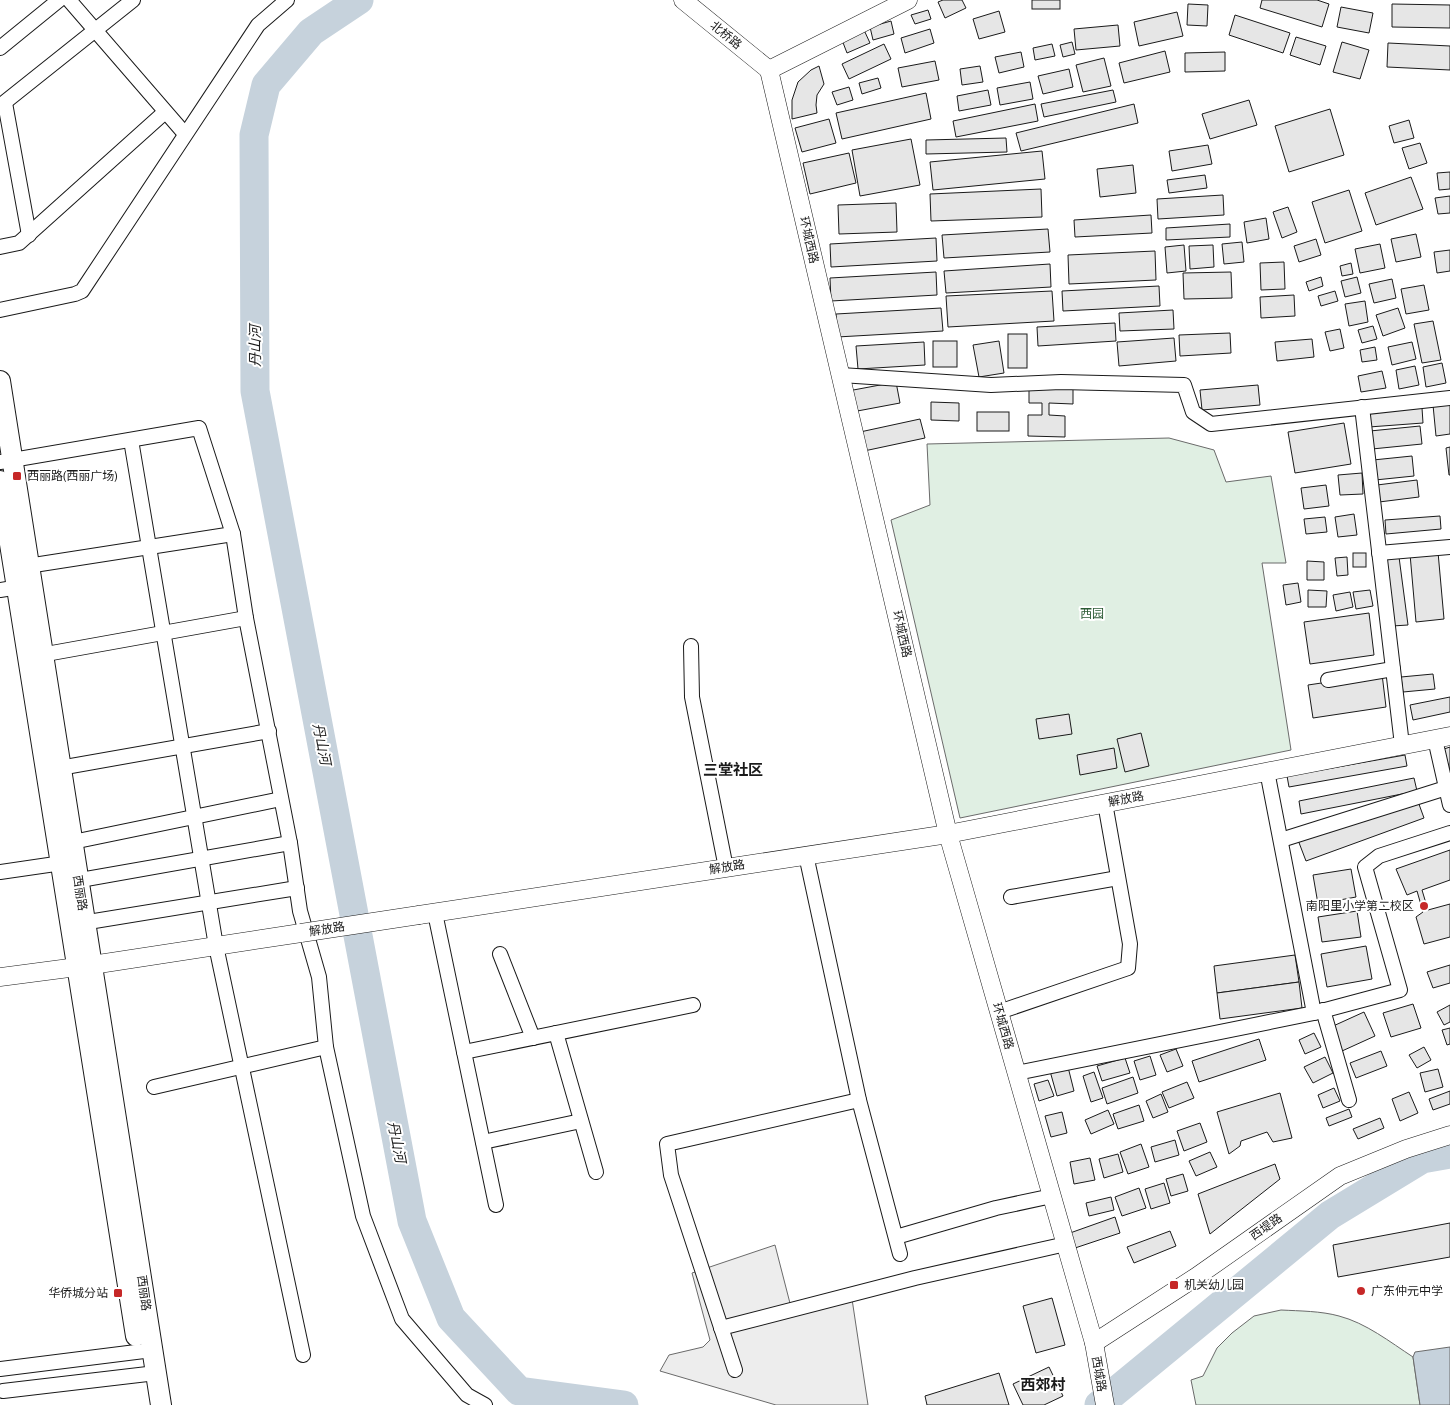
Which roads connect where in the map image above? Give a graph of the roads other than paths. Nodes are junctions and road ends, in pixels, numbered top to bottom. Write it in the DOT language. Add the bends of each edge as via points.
graph roads {
  1 [pos="59,0"];
  2 [pos="69,0"];
  3 [pos="133,0"];
  4 [pos="683,0"];
  5 [pos="908,0"];
  6 [pos="278,3"];
  7 [pos="95,30"];
  8 [pos="0,48"];
  9 [pos="769,70"];
  10 [pos="2,104"];
  11 [pos="166,112"];
  12 [pos="185,134"];
  13 [pos="29,235"];
  14 [pos="0,247"];
  15 [pos="0,310"];
  16 [pos="841,375"];
  17 [pos="0,381"];
  18 [pos="1450,398"];
  19 [pos="1362,407"];
  20 [pos="131,440"];
  21 [pos="6,461"];
  22 [pos="0,481"];
  23 [pos="233,534"];
  24 [pos="149,547"];
  25 [pos="1450,547"];
  26 [pos="1379,553"];
  27 [pos="17,580"];
  28 [pos="246,618"];
  29 [pos="164,633"];
  30 [pos="691,646"];
  31 [pos="34,656"];
  32 [pos="1393,669"];
  33 [pos="1328,680"];
  34 [pos="269,731"];
  35 [pos="1442,737"];
  36 [pos="1402,745"];
  37 [pos="182,746"];
  38 [pos="53,769"];
  39 [pos="1267,771"];
  40 [pos="1446,788"];
  41 [pos="282,799"];
  42 [pos="1105,803"];
  43 [pos="1450,805"];
  44 [pos="194,817"];
  45 [pos="1450,833"];
  46 [pos="948,834"];
  47 [pos="1281,840"];
  48 [pos="290,843"];
  49 [pos="66,853"];
  50 [pos="806,855"];
  51 [pos="202,858"];
  52 [pos="726,868"];
  53 [pos="0,872"];
  54 [pos="1118,878"];
  55 [pos="71,882"];
  56 [pos="297,888"];
  57 [pos="1011,897"];
  58 [pos="209,902"];
  59 [pos="427,914"];
  60 [pos="78,924"];
  61 [pos="216,946"];
  62 [pos="500,954"];
  63 [pos="85,966"];
  64 [pos="0,977"];
  65 [pos="693,1005"];
  66 [pos="1319,1011"];
  67 [pos="999,1012"];
  68 [pos="556,1033"];
  69 [pos="533,1038"];
  70 [pos="326,1047"];
  71 [pos="464,1052"];
  72 [pos="242,1066"];
  73 [pos="1017,1073"];
  74 [pos="154,1086"];
  75 [pos="859,1100"];
  76 [pos="1349,1100"];
  77 [pos="581,1121"];
  78 [pos="1450,1135"];
  79 [pos="483,1142"];
  80 [pos="596,1172"];
  81 [pos="1052,1196"];
  82 [pos="496,1205"];
  83 [pos="896,1237"];
  84 [pos="1066,1244"];
  85 [pos="900,1254"];
  86 [pos="721,1328"];
  87 [pos="1094,1343"];
  88 [pos="145,1351"];
  89 [pos="303,1355"];
  90 [pos="0,1369"];
  91 [pos="735,1370"];
  92 [pos="149,1374"];
  93 [pos="1,1390"];
  94 [pos="147,1405"];
  95 [pos="161,1405"];
  96 [pos="485,1405"];
  97 [pos="1105,1405"];
  1 -- 8 [label="street"];
  2 -- 7 [label="street"];
  3 -- 7 [label="street"];
  4 -- 9 [label="street, 北桥路"];
  5 -- 9 [label="street"];
  6 -- 12 [label="street" via="258,25"];
  7 -- 10 [label="street"];
  7 -- 11 [label="street"];
  9 -- 16 [label="street, 环城西路"];
  10 -- 13 [label="street"];
  11 -- 12 [label="street"];
  11 -- 13 [label="street"];
  12 -- 15 [label="street" via="82,290"];
  13 -- 14 [label="street" via="19,243"];
  16 -- 19 [label="street" via="991,384 1184,385 1193,412 1211,424"];
  16 -- 46 [label="street, 环城西路"];
  17 -- 21 [label="main road, 西丽路"];
  18 -- 19 [label="street"];
  19 -- 26 [label="street"];
  20 -- 21 [label="street"];
  20 -- 23 [label="street" via="199,428"];
  20 -- 24 [label="street"];
  21 -- 27 [label="main road, 西丽路"];
  22 -- 27 [label="main road, 西丽路"];
  23 -- 24 [label="street"];
  23 -- 28 [label="street"];
  24 -- 27 [label="street"];
  24 -- 29 [label="street"];
  25 -- 26 [label="street"];
  26 -- 32 [label="street"];
  27 -- 31 [label="main road, 西丽路"];
  28 -- 29 [label="street"];
  28 -- 34 [label="street"];
  29 -- 31 [label="street"];
  29 -- 37 [label="street"];
  30 -- 52 [label="street" via="692,697"];
  31 -- 38 [label="main road, 西丽路"];
  32 -- 33 [label="street"];
  32 -- 36 [label="street"];
  34 -- 37 [label="street"];
  34 -- 41 [label="street"];
  35 -- 36 [label="street, 解放路"];
  35 -- 40 [label="street"];
  36 -- 39 [label="street, 解放路"];
  37 -- 38 [label="street"];
  37 -- 44 [label="street"];
  38 -- 49 [label="main road, 西丽路"];
  39 -- 42 [label="street, 解放路"];
  39 -- 47 [label="street"];
  40 -- 43 [label="street"];
  40 -- 47 [label="street"];
  41 -- 44 [label="street"];
  41 -- 48 [label="street"];
  42 -- 46 [label="street, 解放路"];
  42 -- 54 [label="street"];
  44 -- 49 [label="street"];
  44 -- 51 [label="street"];
  45 -- 66 [label="street" via="1379,856 1365,867 1400,990"];
  46 -- 50 [label="street, 解放路"];
  46 -- 67 [label="street, 环城西路"];
  47 -- 66 [label="street"];
  48 -- 51 [label="street"];
  48 -- 56 [label="street"];
  49 -- 53 [label="street"];
  49 -- 55 [label="main road, 西丽路"];
  50 -- 52 [label="street, 解放路"];
  50 -- 75 [label="street"];
  51 -- 55 [label="street"];
  51 -- 58 [label="street"];
  52 -- 59 [label="street, 解放路"];
  54 -- 57 [label="street"];
  54 -- 67 [label="street" via="1130,944 1128,968"];
  55 -- 60 [label="main road, 西丽路"];
  56 -- 58 [label="street"];
  56 -- 70 [label="street" via="300,911 319,977"];
  58 -- 60 [label="street"];
  58 -- 61 [label="street"];
  59 -- 61 [label="street, 解放路, bridge"];
  59 -- 71 [label="street"];
  60 -- 63 [label="main road, 西丽路"];
  61 -- 63 [label="street, 解放路"];
  61 -- 72 [label="street"];
  62 -- 69 [label="street"];
  63 -- 64 [label="street, 解放路"];
  63 -- 88 [label="main road, 西丽路" via="127,1183"];
  65 -- 68 [label="street"];
  66 -- 73 [label="street"];
  66 -- 76 [label="street"];
  67 -- 73 [label="street, 环城西路"];
  68 -- 69 [label="street"];
  68 -- 77 [label="street"];
  69 -- 71 [label="street"];
  70 -- 72 [label="street"];
  70 -- 96 [label="street" via="363,1216 402,1319 467,1395"];
  71 -- 79 [label="street"];
  72 -- 74 [label="street"];
  72 -- 89 [label="street"];
  73 -- 81 [label="street, 环城西路"];
  75 -- 83 [label="street"];
  75 -- 86 [label="street" via="667,1144 671,1175"];
  77 -- 79 [label="street"];
  77 -- 80 [label="street"];
  78 -- 87 [label="street, 西堤路" via="1340,1176 1196,1277"];
  79 -- 82 [label="street"];
  81 -- 83 [label="street" via="996,1208"];
  81 -- 84 [label="street, 环城西路"];
  83 -- 85 [label="street"];
  84 -- 86 [label="street" via="915,1278"];
  84 -- 87 [label="street, 环城西路"];
  86 -- 91 [label="street"];
  87 -- 97 [label="street, 西城路"];
  88 -- 90 [label="street"];
  88 -- 92 [label="main road, 西丽路"];
  92 -- 93 [label="street"];
  92 -- 94 [label="main road, 西丽路"];
  92 -- 95 [label="main road, 西丽路"];
}
